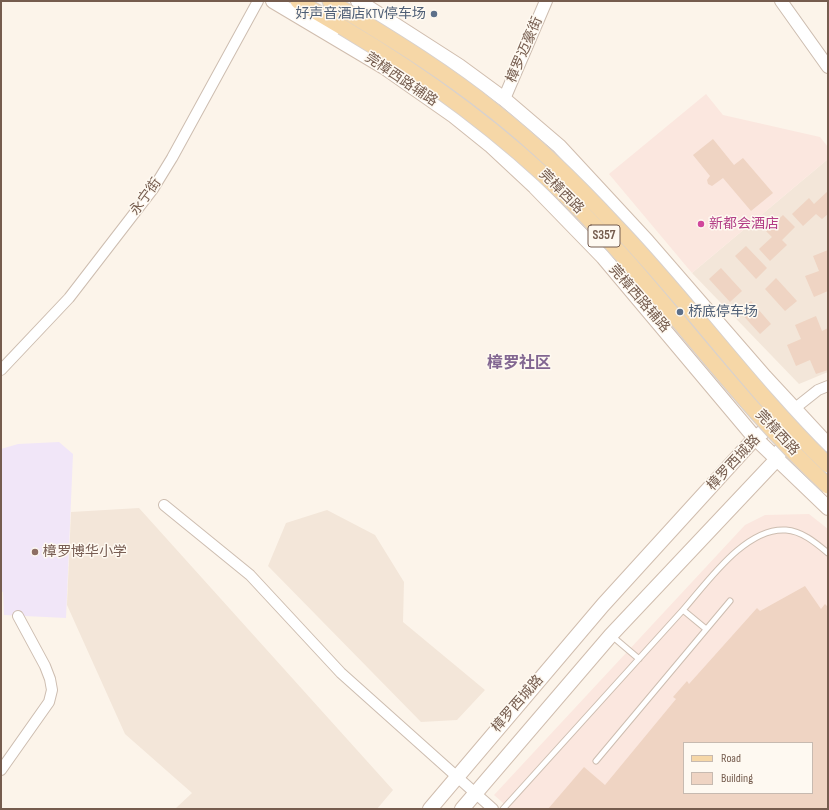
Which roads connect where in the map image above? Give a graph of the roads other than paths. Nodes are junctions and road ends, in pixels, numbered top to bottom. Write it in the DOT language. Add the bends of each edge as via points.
graph roads {
  1 [pos="258,1"];
  2 [pos="273,1"];
  3 [pos="298,1"];
  4 [pos="330,1"];
  5 [pos="358,1"];
  6 [pos="546,1"];
  7 [pos="781,1"];
  8 [pos="828,67"];
  9 [pos="504,99"];
  10 [pos="722,328"];
  11 [pos="688,357"];
  12 [pos="1,370"];
  13 [pos="828,386"];
  14 [pos="794,409"];
  15 [pos="755,438"];
  16 [pos="828,445"];
  17 [pos="777,459"];
  18 [pos="828,465"];
  19 [pos="828,486"];
  20 [pos="164,505"];
  21 [pos="828,508"];
  22 [pos="828,553"];
  23 [pos="730,601"];
  24 [pos="683,610"];
  25 [pos="18,616"];
  26 [pos="706,629"];
  27 [pos="611,635"];
  28 [pos="639,659"];
  29 [pos="596,761"];
  30 [pos="1,770"];
  31 [pos="456,777"];
  32 [pos="474,793"];
  33 [pos="430,809"];
  34 [pos="462,809"];
  35 [pos="493,809"];
  36 [pos="503,809"];
  1 -- 12 [label="street, 永宁街" via="153,189 69,298"];
  2 -- 11 [label="main road, 莞樟西路辅路" via="395,75 454,116 490,146 598,251"];
  3 -- 19 [label="main road, 莞樟西路 / S357, bridge" via="447,96 529,160 593,224 768,424"];
  4 -- 18 [label="main road, 莞樟西路 / S357, bridge" via="453,80 495,111 542,153 615,224 762,396"];
  5 -- 9 [label="main road" via="459,66"];
  6 -- 9 [label="street, 樟罗迈豪街"];
  7 -- 8 [label="street"];
  9 -- 10 [label="main road" via="559,146 612,202 672,275"];
  10 -- 11 [label="main road" via="726,344 724,353 718,359 703,364"];
  10 -- 14 [label="main road"];
  11 -- 15 [label="main road, 莞樟西路辅路"];
  13 -- 14 [label="street" via="818,390"];
  14 -- 15 [label="main road, 樟罗西城路"];
  14 -- 16 [label="main road"];
  14 -- 17 [label="main road, 樟罗西城路"];
  15 -- 17 [label="main road, 莞樟西路辅路"];
  15 -- 31 [label="main road, 樟罗西城路" via="603,605"];
  17 -- 21 [label="main road, 莞樟西路辅路"];
  17 -- 27 [label="main road, 樟罗西城路"];
  20 -- 31 [label="street" via="250,575 340,673"];
  22 -- 24 [label="lane" via="801,534 786,530 761,535 748,542 728,560"];
  23 -- 26 [label="lane"];
  24 -- 26 [label="lane"];
  24 -- 28 [label="lane"];
  25 -- 30 [label="street" via="45,666 52,690 49,702"];
  26 -- 29 [label="lane"];
  27 -- 28 [label="lane"];
  27 -- 32 [label="main road, 樟罗西城路"];
  28 -- 36 [label="lane"];
  31 -- 32 [label="street"];
  31 -- 33 [label="main road, 樟罗西城路"];
  32 -- 34 [label="main road, 樟罗西城路"];
  32 -- 35 [label="street"];
}
